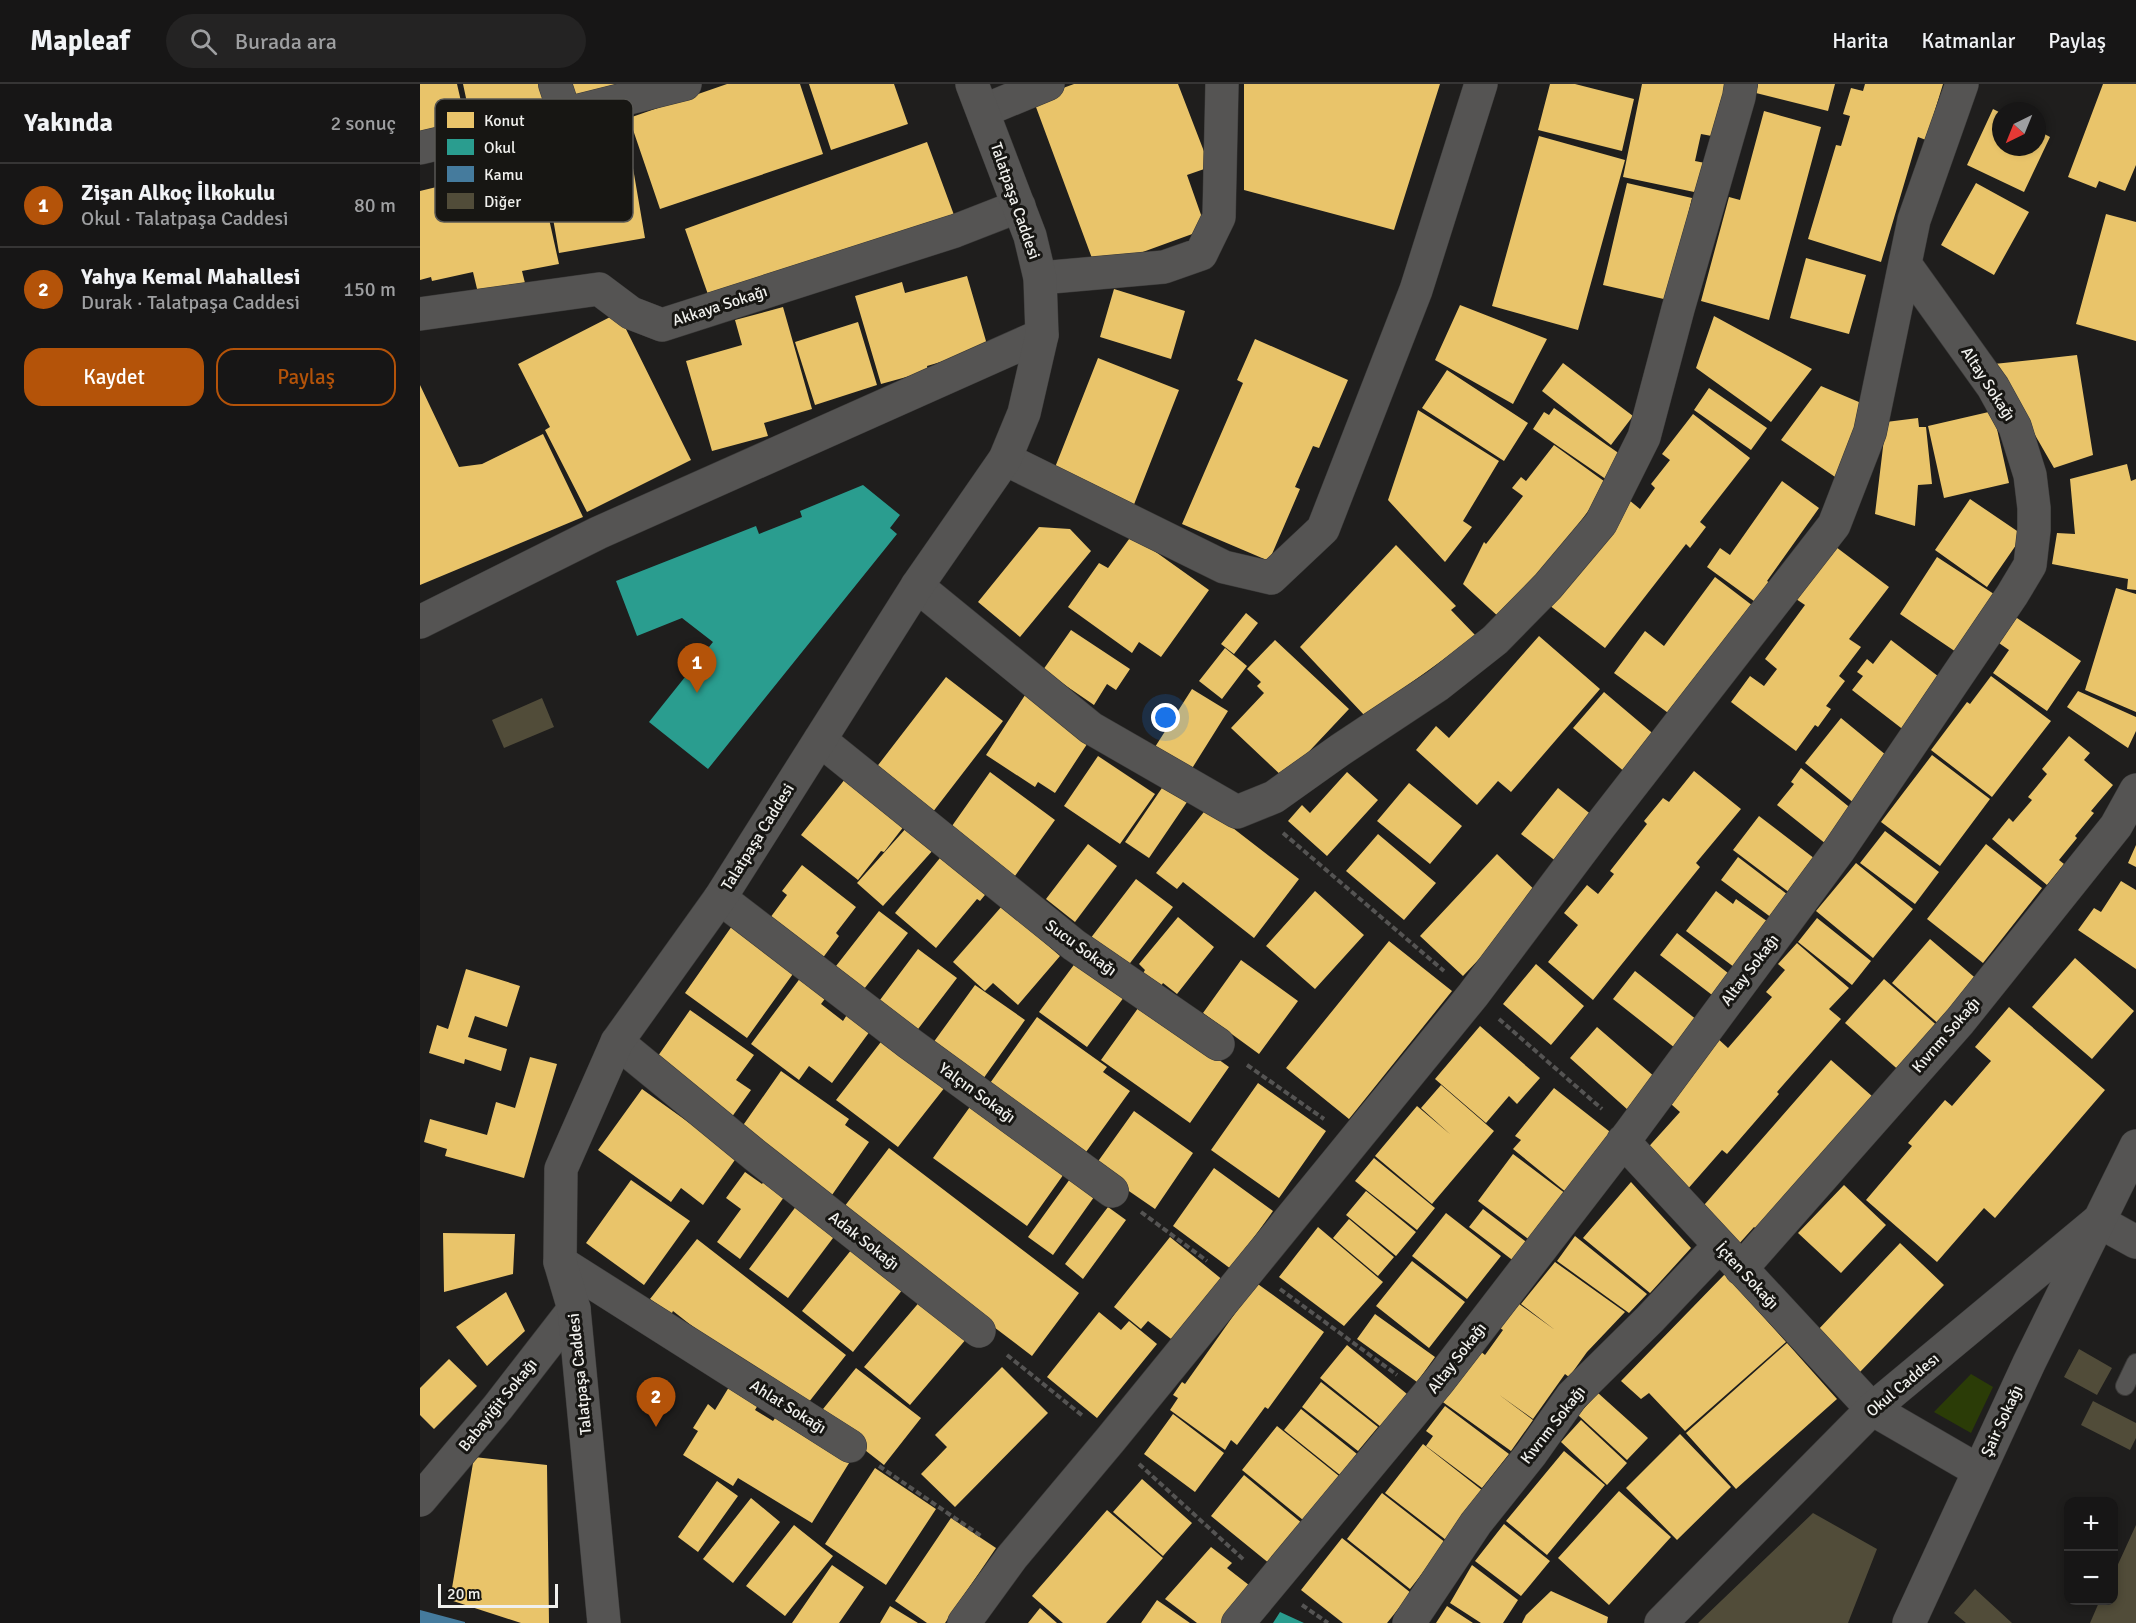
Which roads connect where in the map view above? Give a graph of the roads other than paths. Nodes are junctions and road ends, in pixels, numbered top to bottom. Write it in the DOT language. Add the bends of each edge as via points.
graph roads {
  1 [pos="685,84"];
  2 [pos="1048,84"];
  3 [pos="1222,84"];
  4 [pos="1481,84"];
  5 [pos="1741,84"];
  6 [pos="1962,84"];
  7 [pos="978,97"];
  8 [pos="560,99"];
  9 [pos="435,143"];
  10 [pos="420,148"];
  11 [pos="1019,206"];
  12 [pos="1905,264"];
  13 [pos="1040,278"];
  14 [pos="420,314"];
  15 [pos="1042,335"];
  16 [pos="1005,459"];
  17 [pos="917,586"];
  18 [pos="420,622"];
  19 [pos="820,740"];
  20 [pos="2136,790"];
  21 [pos="720,898"];
  22 [pos="617,1042"];
  23 [pos="1218,1044"];
  24 [pos="1626,1137"];
  25 [pos="2136,1146"];
  26 [pos="1112,1191"];
  27 [pos="2098,1221"];
  28 [pos="2136,1242"];
  29 [pos="1730,1258"];
  30 [pos="560,1262"];
  31 [pos="574,1309"];
  32 [pos="979,1331"];
  33 [pos="2136,1363"];
  34 [pos="2126,1386"];
  35 [pos="1872,1409"];
  36 [pos="850,1446"];
  37 [pos="1978,1471"];
  38 [pos="420,1500"];
  39 [pos="604,1623"];
  40 [pos="964,1623"];
  41 [pos="1238,1623"];
  42 [pos="1408,1623"];
  43 [pos="1661,1623"];
  44 [pos="1909,1623"];
  1 -- 8 [label="street"];
  2 -- 7 [label="street"];
  3 -- 13 [label="street" via="1219,217 1201,254 1164,267"];
  4 -- 16 [label="street" via="1416,290 1323,528 1270,578 1224,567"];
  5 -- 17 [label="street" via="1644,437 1600,523 1548,586 1487,646 1438,685 1274,797 1237,812 1091,728"];
  6 -- 12 [label="street" via="1914,220"];
  7 -- 11 [label="street, Talatpaşa Caddesi"];
  9 -- 10 [label="street"];
  11 -- 13 [label="street, Talatpaşa Caddesi"];
  11 -- 14 [label="street, Akkaya Sokağı" via="943,235 662,325 631,313 599,289"];
  12 -- 24 [label="street, Altay Sokağı" via="1993,387 2015,427 2030,474 2034,508 2030,565 1839,850"];
  12 -- 40 [label="street" via="1870,432 1834,525 1473,995 1012,1557"];
  13 -- 15 [label="street, Talatpaşa Caddesi"];
  15 -- 16 [label="street, Talatpaşa Caddesi" via="1024,413"];
  15 -- 18 [label="street" via="598,532"];
  16 -- 17 [label="street, Talatpaşa Caddesi"];
  17 -- 19 [label="street, Talatpaşa Caddesi"];
  19 -- 21 [label="street, Talatpaşa Caddesi"];
  19 -- 23 [label="street, Sucu Sokağı" via="1074,945"];
  20 -- 29 [label="street, Kıvrım Sokağı" via="2116,826 1960,1021"];
  21 -- 22 [label="street, Talatpaşa Caddesi"];
  21 -- 26 [label="street, Yalçın Sokağı"];
  22 -- 30 [label="street, Talatpaşa Caddesi" via="561,1169"];
  22 -- 32 [label="street, Adak Sokağı"];
  24 -- 29 [label="street, İçten Sokağı"];
  24 -- 41 [label="street, Altay Sokağı" via="1426,1396"];
  25 -- 27 [label="street, Okul Caddesı"];
  27 -- 28 [label="street"];
  27 -- 35 [label="street, Okul Caddesı"];
  27 -- 37 [label="street, Şair Sokağı"];
  29 -- 35 [label="street, İçten Sokağı"];
  29 -- 42 [label="street, Kıvrım Sokağı" via="1650,1319 1572,1396 1476,1523"];
  30 -- 31 [label="street, Talatpaşa Caddesi"];
  30 -- 36 [label="street, Ahlat Sokağı"];
  31 -- 38 [label="street, Babayiğit Sokağı"];
  31 -- 39 [label="street, Talatpaşa Caddesi"];
  33 -- 34 [label="lane"];
  35 -- 37 [label="street, İçten Sokağı"];
  35 -- 43 [label="street, Okul Caddesı"];
  37 -- 44 [label="street, Şair Sokağı"];
}
